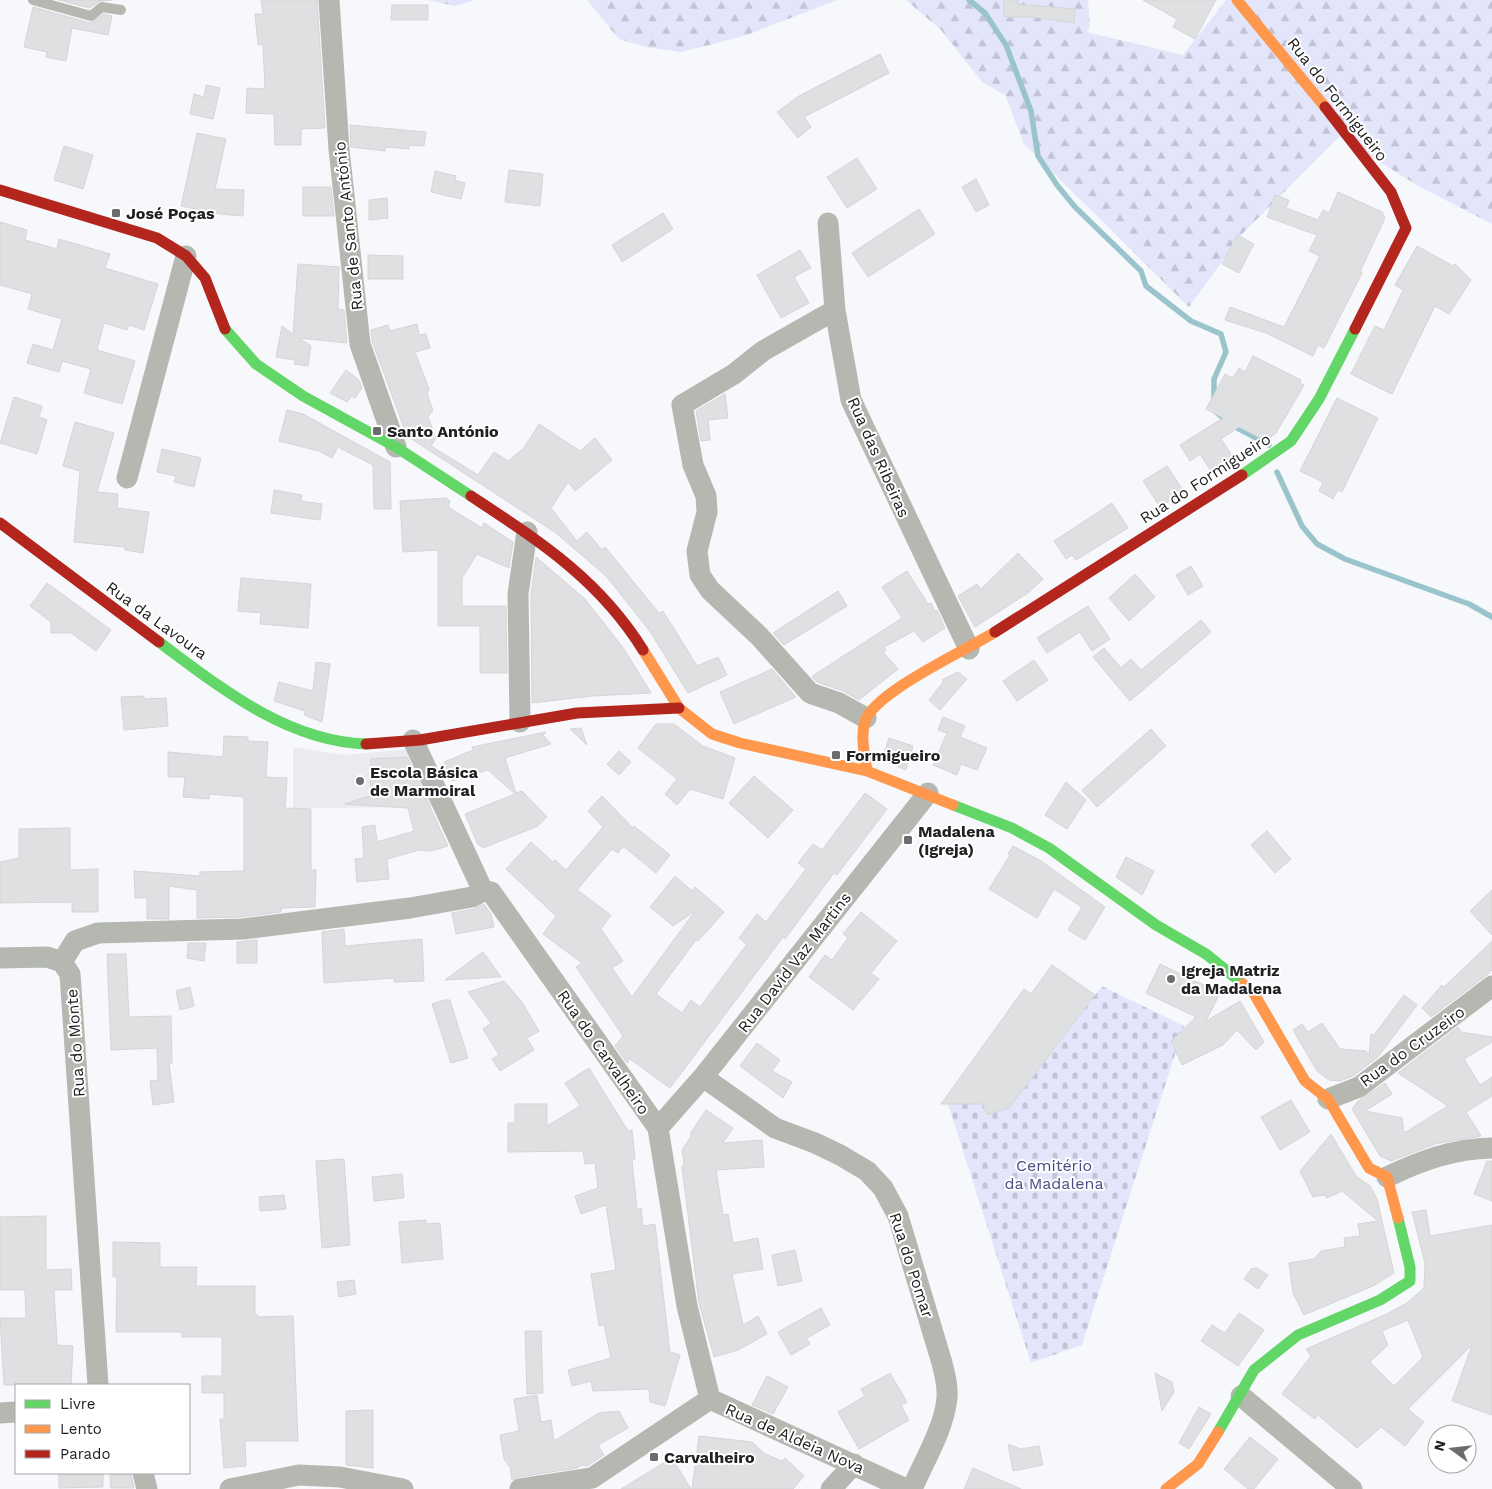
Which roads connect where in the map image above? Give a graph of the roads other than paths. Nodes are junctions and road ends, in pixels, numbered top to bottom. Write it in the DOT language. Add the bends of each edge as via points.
graph roads {
  1 [pos="33,0"];
  2 [pos="329,0"];
  3 [pos="1237,0"];
  4 [pos="121,10"];
  5 [pos="0,190"];
  6 [pos="828,223"];
  7 [pos="186,256"];
  8 [pos="834,310"];
  9 [pos="396,447"];
  10 [pos="127,478"];
  11 [pos="0,523"];
  12 [pos="528,532"];
  13 [pos="969,649"];
  14 [pos="679,708"];
  15 [pos="866,718"];
  16 [pos="520,722"];
  17 [pos="413,740"];
  18 [pos="866,771"];
  19 [pos="928,793"];
  20 [pos="484,891"];
  21 [pos="0,958"];
  22 [pos="62,962"];
  23 [pos="1492,986"];
  24 [pos="703,1077"];
  25 [pos="1328,1099"];
  26 [pos="658,1128"];
  27 [pos="1492,1148"];
  28 [pos="1387,1177"];
  29 [pos="98,1384"];
  30 [pos="1241,1396"];
  31 [pos="710,1400"];
  32 [pos="15,1412"];
  33 [pos="0,1413"];
  34 [pos="854,1464"];
  35 [pos="143,1474"];
  36 [pos="588,1483"];
  37 [pos="148,1489"];
  38 [pos="230,1489"];
  39 [pos="403,1489"];
  40 [pos="520,1489"];
  41 [pos="831,1489"];
  42 [pos="906,1489"];
  43 [pos="912,1489"];
  44 [pos="1166,1489"];
  45 [pos="1352,1489"];
  1 -- 4 [label="lane" via="91,16 102,7"];
  2 -- 9 [label="street, Rua de Santo António" via="339,149 360,344"];
  3 -- 13 [label="street, Rua do Formigueiro" via="1299,73 1391,192 1406,228 1319,399 1291,441"];
  5 -- 7 [label="street" via="157,238"];
  6 -- 8 [label="street, Rua das Ribeiras"];
  7 -- 9 [label="street" via="205,278 225,328 256,364"];
  7 -- 10 [label="street"];
  8 -- 13 [label="street, Rua das Ribeiras" via="851,400"];
  8 -- 15 [label="street" via="763,351 734,374 682,405 693,465 706,496 707,512 697,551 700,575 710,590 759,636 810,693 839,703"];
  9 -- 12 [label="street"];
  11 -- 17 [label="street, Rua da Lavoura" via="201,672 302,733 344,743"];
  12 -- 14 [label="street" via="596,588 637,640"];
  12 -- 16 [label="street" via="518,594"];
  13 -- 15 [label="street, Rua do Formigueiro" via="931,667 876,705"];
  14 -- 16 [label="street, Rua da Lavoura" via="615,708"];
  14 -- 18 [label="street" via="712,734"];
  15 -- 18 [label="street"];
  16 -- 17 [label="street, Rua da Lavoura"];
  17 -- 20 [label="street, Rua do Carvalheiro"];
  18 -- 19 [label="street"];
  19 -- 24 [label="street, Rua David Vaz Martins"];
  19 -- 25 [label="street" via="1012,828 1049,848 1156,925 1206,954 1254,992 1305,1081"];
  20 -- 22 [label="street" via="472,897 410,908 243,929 98,933 75,940"];
  20 -- 26 [label="street, Rua do Carvalheiro" via="491,892"];
  21 -- 22 [label="street" via="47,957"];
  22 -- 29 [label="street, Rua do Monte" via="70,974"];
  23 -- 25 [label="street, Rua do Cruzeiro" via="1359,1087"];
  24 -- 26 [label="street, Rua David Vaz Martins"];
  24 -- 43 [label="street, Rua do Pomar" via="774,1128 815,1142 867,1171 883,1188 898,1216 947,1384 942,1421"];
  25 -- 28 [label="street" via="1369,1168"];
  26 -- 31 [label="street, Rua do Carvalheiro" via="687,1306"];
  27 -- 28 [label="street" via="1465,1149 1417,1163"];
  28 -- 30 [label="street" via="1410,1267 1410,1281 1388,1296 1298,1334 1254,1370"];
  30 -- 44 [label="street" via="1198,1464"];
  30 -- 45 [label="street"];
  31 -- 34 [label="street, Rua de Aldeia Nova"];
  31 -- 36 [label="street"];
  32 -- 33 [label="street"];
  34 -- 41 [label="street"];
  34 -- 42 [label="street, Rua de Aldeia Nova"];
  35 -- 37 [label="street"];
  36 -- 40 [label="street"];
  38 -- 39 [label="street" via="299,1475 340,1477"];
}
